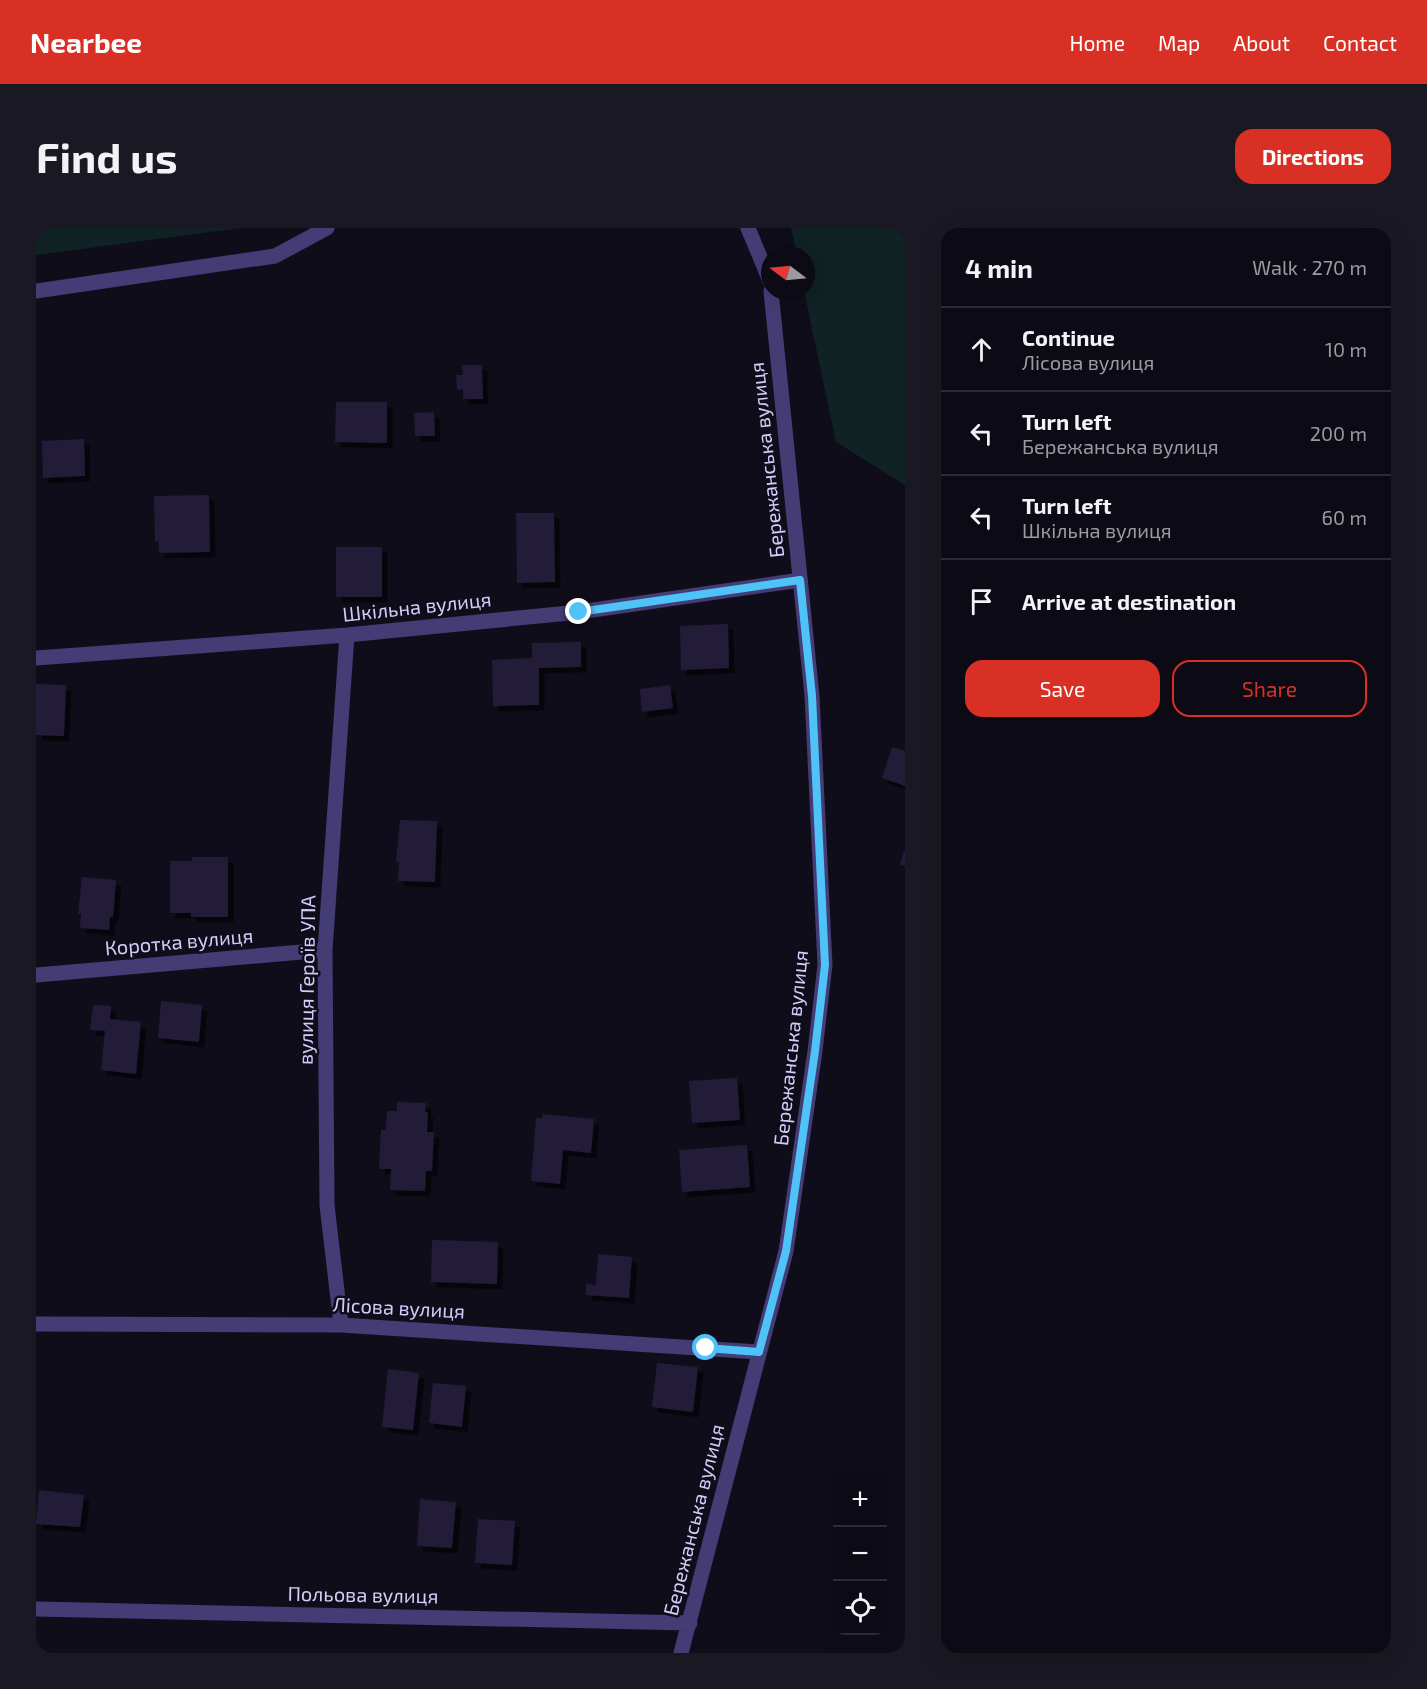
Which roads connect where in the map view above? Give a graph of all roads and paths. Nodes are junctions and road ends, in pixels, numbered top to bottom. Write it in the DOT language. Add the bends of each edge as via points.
graph roads {
  1 [pos="327,228"];
  2 [pos="748,228"];
  3 [pos="761,259"];
  4 [pos="36,291"];
  5 [pos="772,300"];
  6 [pos="800,580"];
  7 [pos="346,635"];
  8 [pos="36,658"];
  9 [pos="325,950"];
  10 [pos="36,975"];
  11 [pos="36,1324"];
  12 [pos="341,1324"];
  13 [pos="759,1352"];
  14 [pos="36,1609"];
  15 [pos="690,1623"];
  16 [pos="681,1653"];
  1 -- 4 [label="street" via="275,256"];
  2 -- 3 [label="street"];
  5 -- 6 [label="street, Бережанська вулиця"];
  6 -- 7 [label="street, Шкільна вулиця" via="579,612"];
  6 -- 13 [label="street, Бережанська вулиця" via="812,696 825,965 786,1251"];
  7 -- 8 [label="street, Шкільна вулиця"];
  7 -- 9 [label="street, вулиця Героїв УПА"];
  9 -- 10 [label="street, Коротка вулиця"];
  9 -- 12 [label="street, вулиця Героїв УПА" via="327,1205"];
  11 -- 12 [label="street, Лісова вулиця"];
  12 -- 13 [label="street, Лісова вулиця"];
  13 -- 15 [label="street, Бережанська вулиця"];
  14 -- 15 [label="street, Польова вулиця"];
  15 -- 16 [label="street, Бережанська вулиця"];
}
